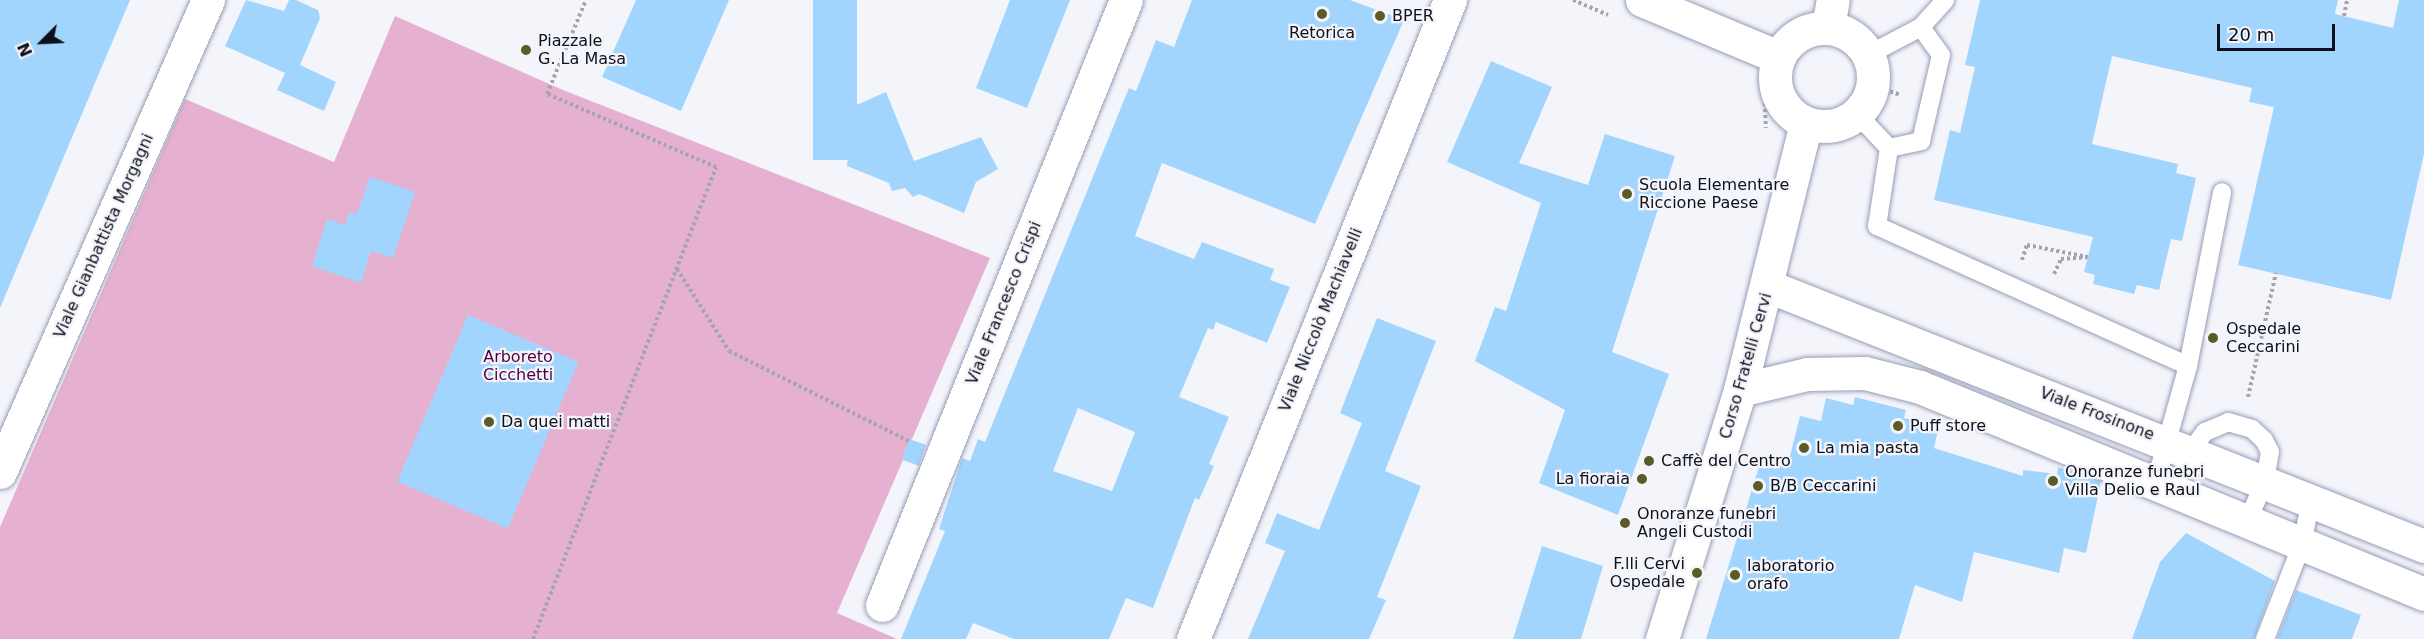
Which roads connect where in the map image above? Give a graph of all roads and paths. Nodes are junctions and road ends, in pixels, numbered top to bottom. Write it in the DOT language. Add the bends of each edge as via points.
graph roads {
  1 [pos="208,0"];
  2 [pos="586,0"];
  3 [pos="1126,0"];
  4 [pos="1450,0"];
  5 [pos="1573,0"];
  6 [pos="1642,0"];
  7 [pos="1945,0"];
  8 [pos="2347,0"];
  9 [pos="1831,14"];
  10 [pos="2343,16"];
  11 [pos="1616,19"];
  12 [pos="1921,27"];
  13 [pos="1868,55"];
  14 [pos="1772,70"];
  15 [pos="1904,96"];
  16 [pos="1865,100"];
  17 [pos="1806,123"];
  18 [pos="1889,148"];
  19 [pos="1793,182"];
  20 [pos="2222,192"];
  21 [pos="2027,245"];
  22 [pos="2061,259"];
  23 [pos="677,269"];
  24 [pos="2276,273"];
  25 [pos="1768,286"];
  26 [pos="2188,366"];
  27 [pos="1740,390"];
  28 [pos="2242,424"];
  29 [pos="2179,446"];
  30 [pos="942,457"];
  31 [pos="0,472"];
  32 [pos="2265,481"];
  33 [pos="2155,484"];
  34 [pos="2311,500"];
  35 [pos="2247,522"];
  36 [pos="2302,544"];
  37 [pos="2424,546"];
  38 [pos="2421,587"];
  39 [pos="882,605"];
  40 [pos="533,639"];
  41 [pos="1193,639"];
  42 [pos="1662,639"];
  43 [pos="2265,639"];
  1 -- 31 [label="street, Viale Gianbattista Morgagni"];
  2 -- 23 [label="path" via="547,94 717,166"];
  3 -- 30 [label="street, Viale Francesco Crispi"];
  4 -- 41 [label="street, Viale Niccolò Machiavelli"];
  5 -- 11 [label="path"];
  6 -- 14 [label="street"];
  7 -- 12 [label="lane"];
  8 -- 10 [label="path"];
  9 -- 13 [label="street"];
  9 -- 14 [label="street" via="1799,33"];
  12 -- 13 [label="lane"];
  12 -- 18 [label="lane" via="1941,55 1921,141"];
  13 -- 16 [label="street"];
  14 -- 17 [label="street" via="1781,103"];
  14 -- 19 [label="path" via="1761,105 1782,173"];
  15 -- 16 [label="path"];
  16 -- 17 [label="street" via="1832,126"];
  16 -- 18 [label="lane"];
  17 -- 19 [label="street, Corso Fratelli Cervi"];
  18 -- 26 [label="lane" via="1877,226"];
  19 -- 25 [label="street, Corso Fratelli Cervi"];
  20 -- 26 [label="lane"];
  21 -- 22 [label="path" via="2088,257"];
  23 -- 30 [label="path" via="729,351"];
  23 -- 40 [label="path"];
  24 -- 28 [label="path"];
  25 -- 27 [label="street, Corso Fratelli Cervi"];
  25 -- 29 [label="street, Viale Frosinone"];
  26 -- 29 [label="lane"];
  27 -- 33 [label="street" via="1807,374 1865,373 1920,387"];
  27 -- 42 [label="street, Corso Fratelli Cervi"];
  28 -- 29 [label="lane" via="2216,424"];
  28 -- 32 [label="lane" via="2270,452"];
  29 -- 32 [label="street, Viale Frosinone"];
  29 -- 33 [label="lane"];
  30 -- 39 [label="street, Viale Francesco Crispi"];
  32 -- 34 [label="street, Viale Frosinone"];
  32 -- 35 [label="lane"];
  33 -- 35 [label="street"];
  34 -- 36 [label="lane"];
  34 -- 37 [label="street, Viale Frosinone"];
  35 -- 36 [label="street"];
  36 -- 38 [label="street"];
  36 -- 43 [label="lane"];
}
